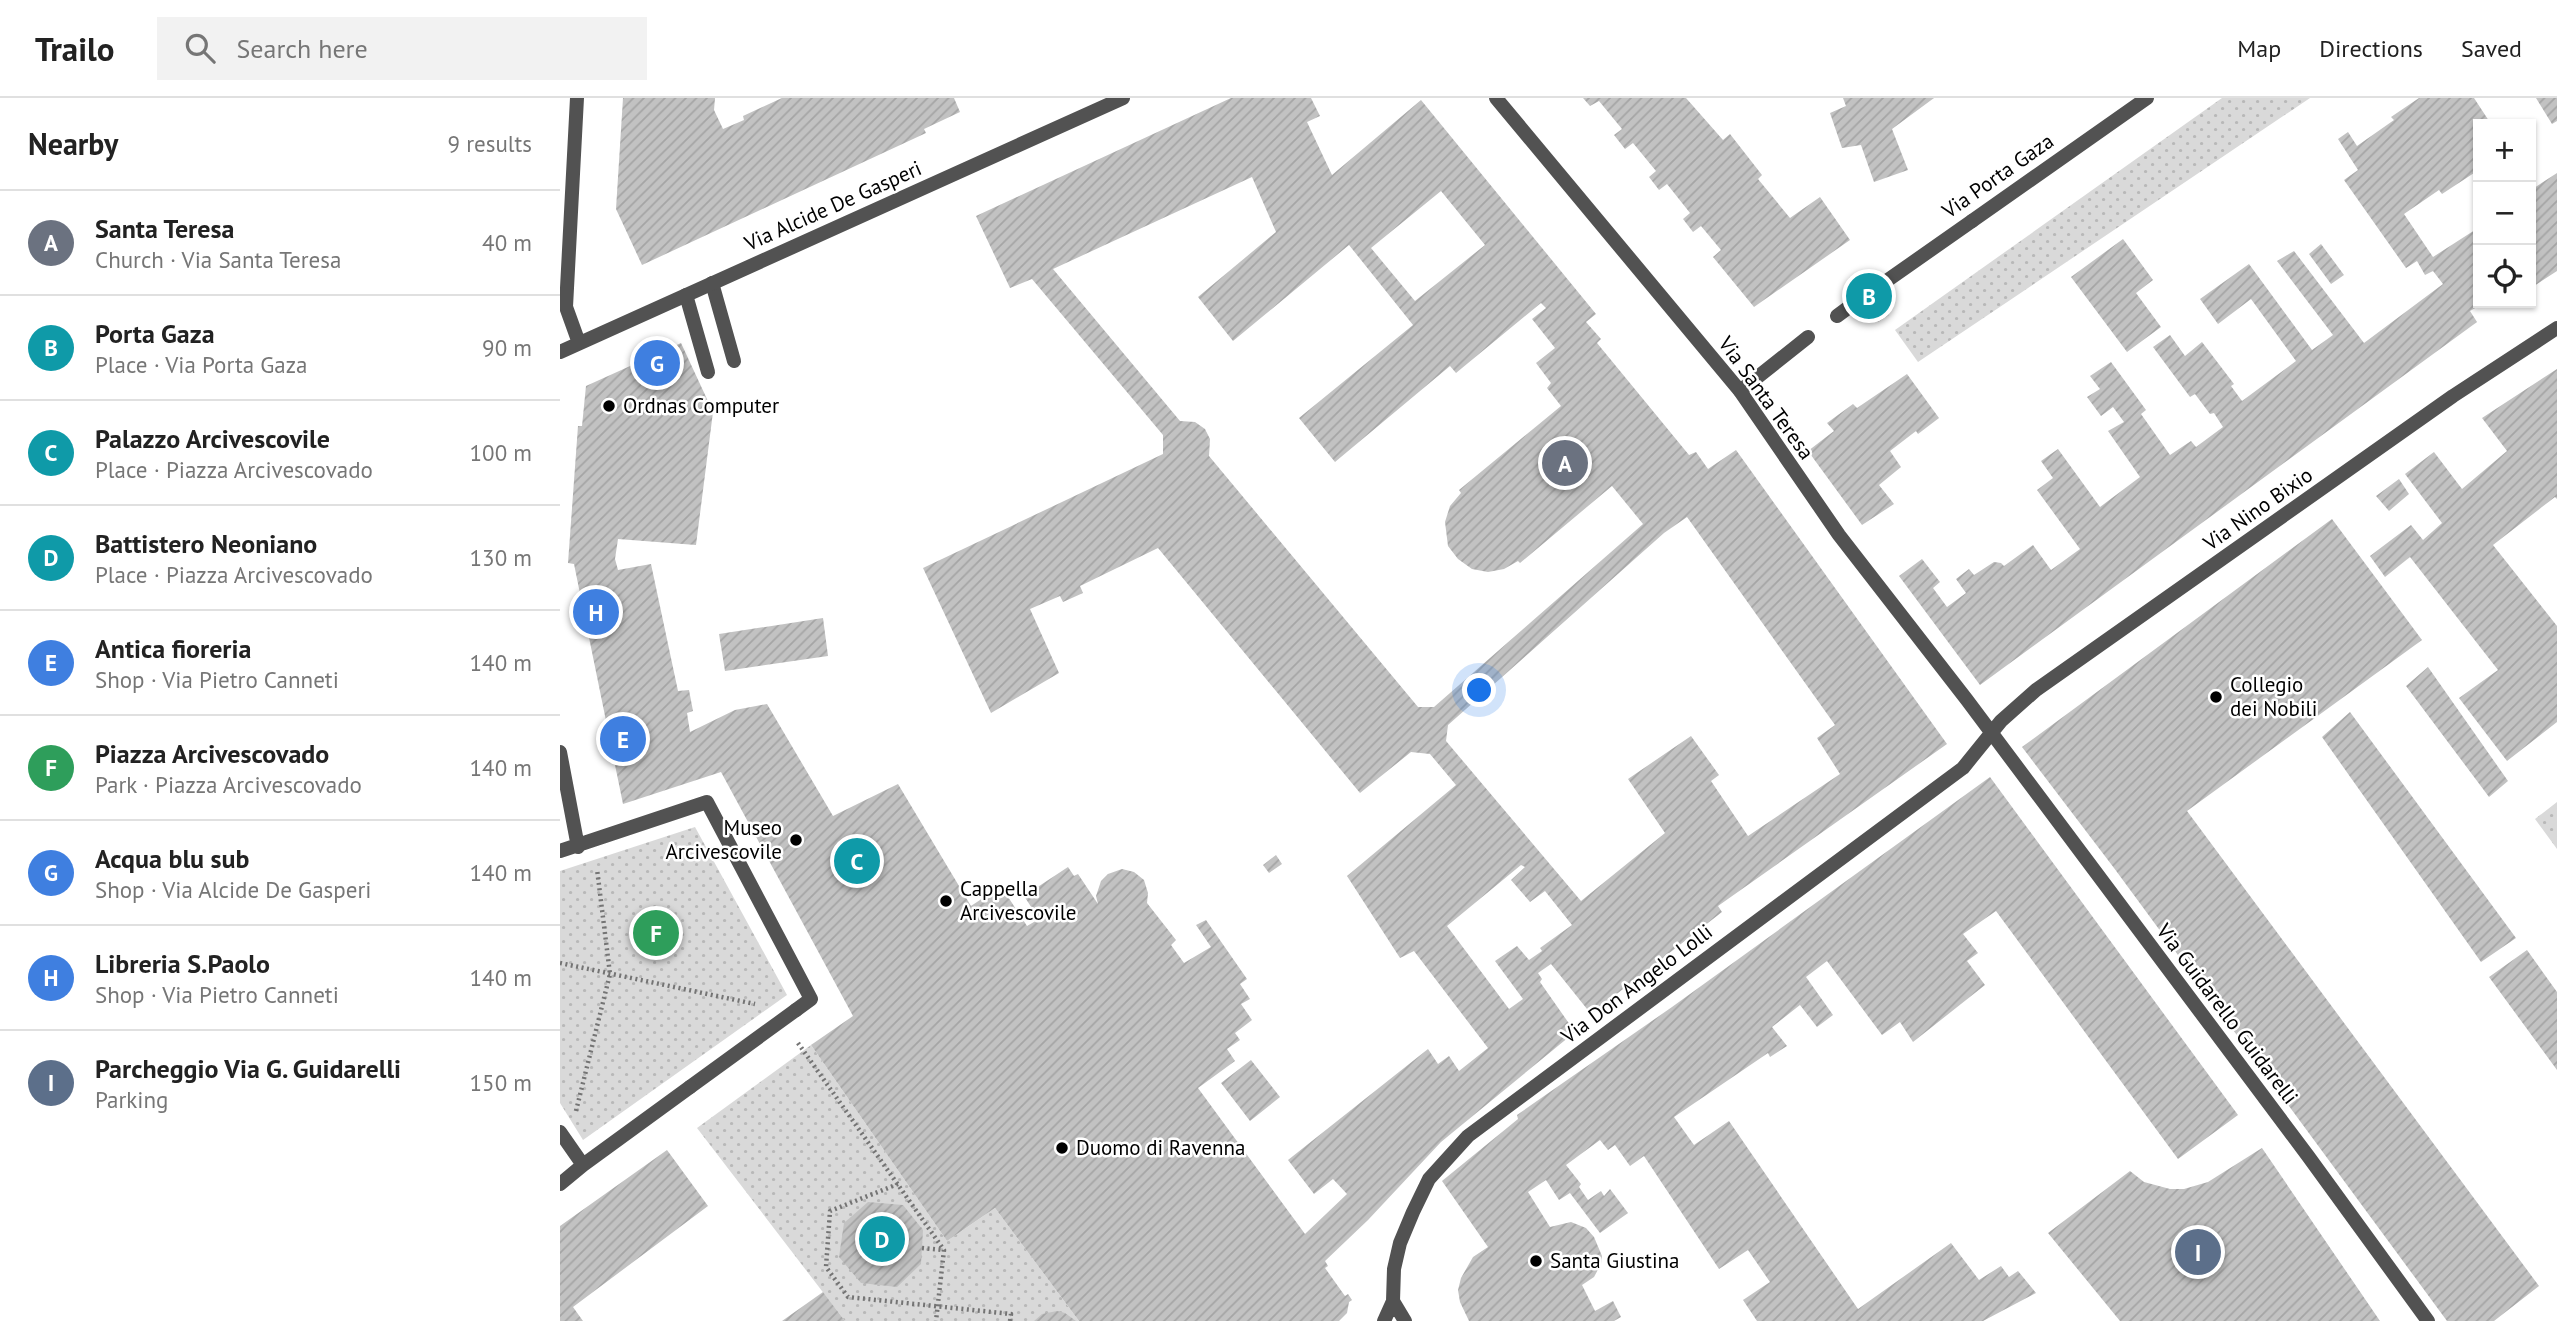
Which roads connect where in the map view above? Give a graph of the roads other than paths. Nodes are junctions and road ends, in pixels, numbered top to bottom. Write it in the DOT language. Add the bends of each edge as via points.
graph roads {
  1 [pos="577,98"];
  2 [pos="1123,98"];
  3 [pos="1496,98"];
  4 [pos="2147,98"];
  5 [pos="712,283"];
  6 [pos="1875,289"];
  7 [pos="686,295"];
  8 [pos="1860,299"];
  9 [pos="1837,316"];
  10 [pos="2557,328"];
  11 [pos="1808,337"];
  12 [pos="579,343"];
  13 [pos="560,352"];
  14 [pos="734,361"];
  15 [pos="708,372"];
  16 [pos="1740,391"];
  17 [pos="1990,733"];
  18 [pos="560,752"];
  19 [pos="578,847"];
  20 [pos="560,852"];
  21 [pos="561,1134"];
  22 [pos="583,1166"];
  23 [pos="560,1184"];
  24 [pos="1393,1301"];
  25 [pos="1384,1321"];
  26 [pos="1405,1321"];
  27 [pos="2428,1321"];
  1 -- 12 [label="street" via="566,307"];
  2 -- 5 [label="street, Via Alcide De Gasperi"];
  3 -- 16 [label="street, Via Santa Teresa"];
  4 -- 6 [label="street, Via Porta Gaza"];
  5 -- 7 [label="street, Via Alcide De Gasperi"];
  5 -- 14 [label="street"];
  7 -- 12 [label="street, Via Alcide De Gasperi"];
  7 -- 15 [label="street"];
  8 -- 9 [label="street"];
  10 -- 17 [label="street, Via Nino Bixio" via="2036,690"];
  11 -- 16 [label="street"];
  12 -- 13 [label="street, Via Alcide De Gasperi"];
  16 -- 17 [label="street, Via Santa Teresa" via="1839,535"];
  17 -- 24 [label="street, Via Don Angelo Lolli" via="1963,768 1468,1136 1429,1179 1413,1212 1394,1269"];
  17 -- 27 [label="street, Via Guidarello Guidarelli"];
  18 -- 19 [label="street"];
  19 -- 20 [label="street"];
  19 -- 22 [label="street" via="707,802 811,999"];
  21 -- 22 [label="street"];
  22 -- 23 [label="street"];
  24 -- 25 [label="street, Via Don Angelo Lolli"];
  24 -- 26 [label="street"];
}
